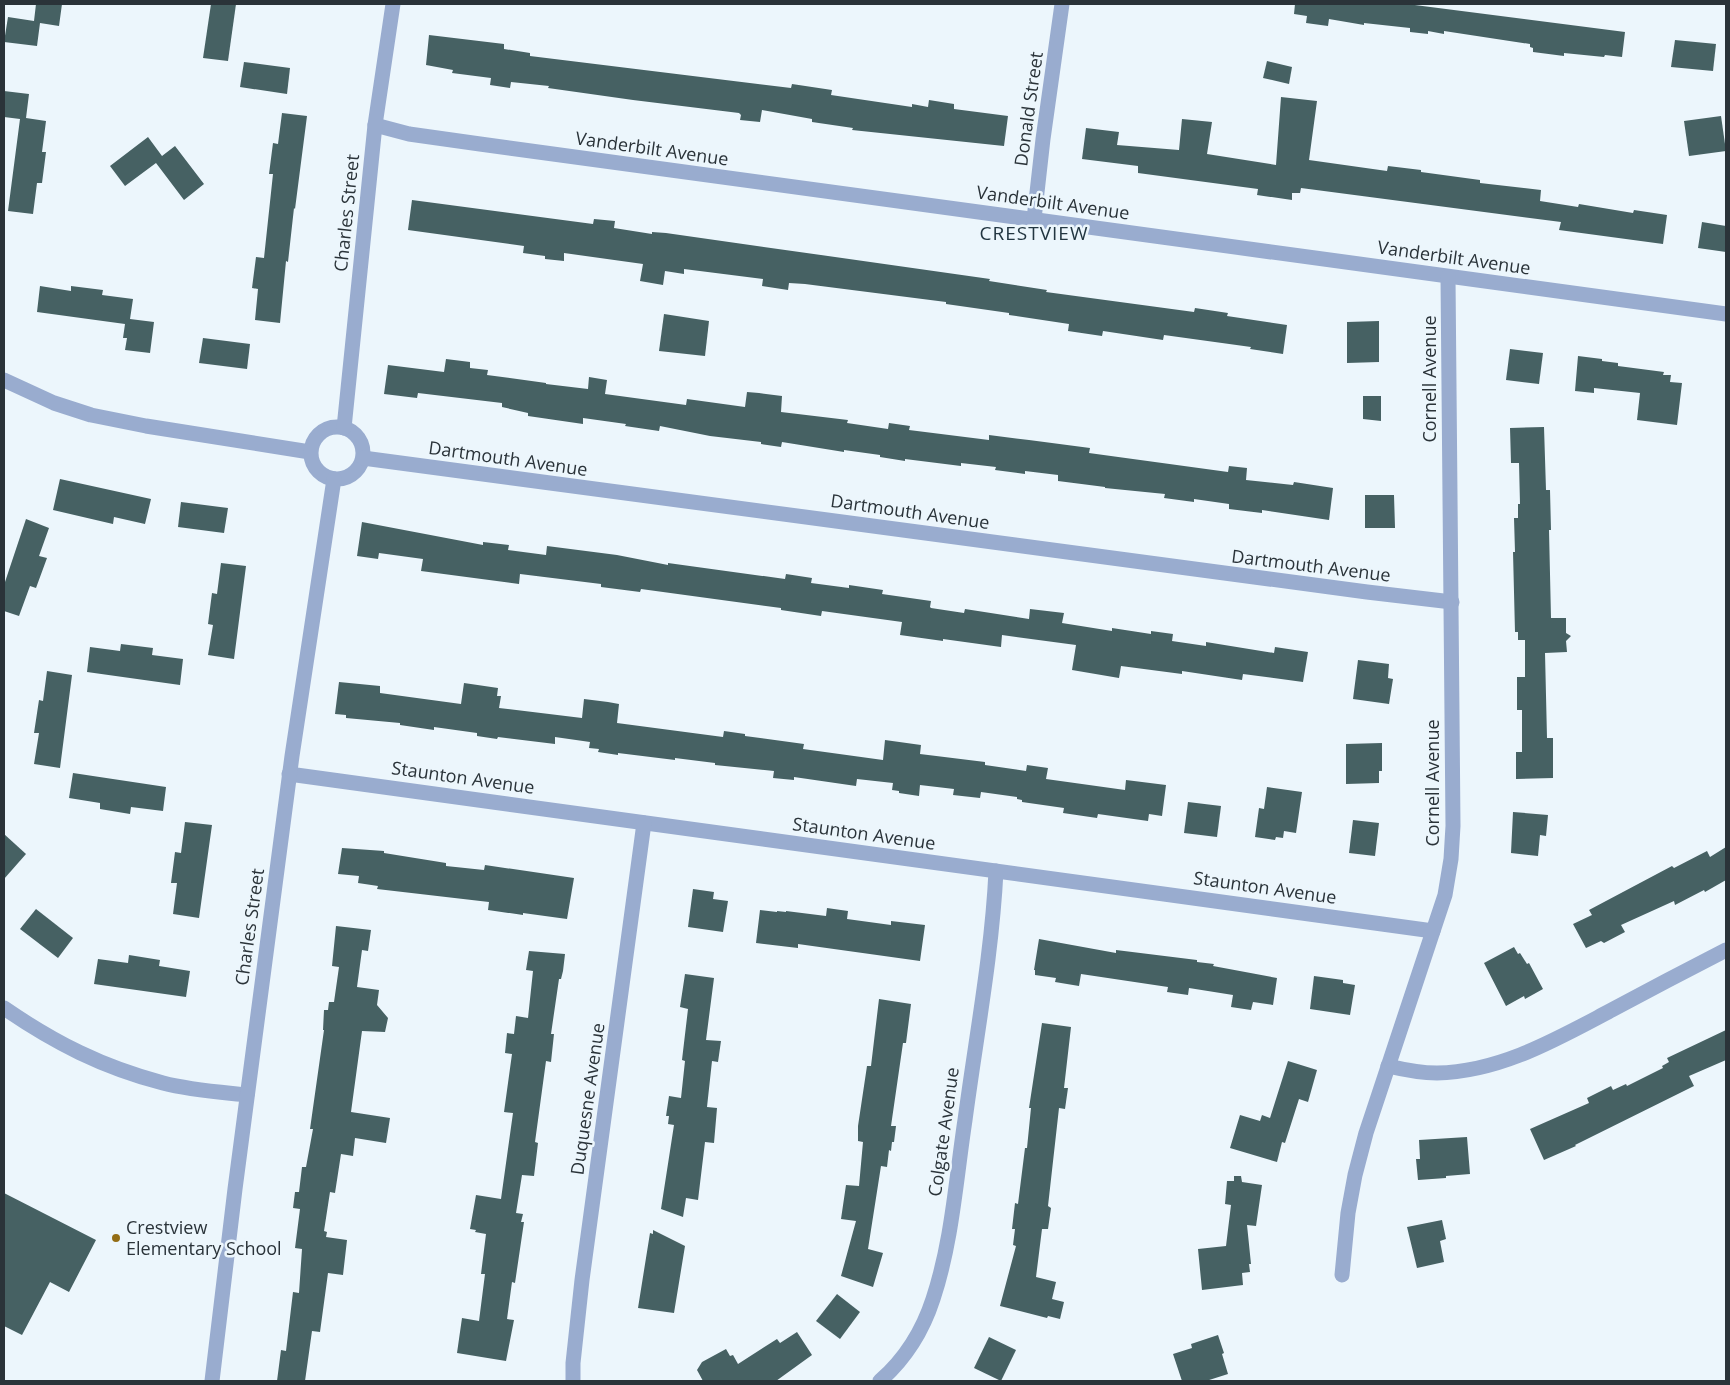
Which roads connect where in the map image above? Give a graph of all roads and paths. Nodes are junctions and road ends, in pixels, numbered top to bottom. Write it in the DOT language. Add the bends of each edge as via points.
graph roads {
  1 [pos="393,4"];
  2 [pos="1062,4"];
  3 [pos="375,125"];
  4 [pos="1034,219"];
  5 [pos="1448,277"];
  6 [pos="1726,314"];
  7 [pos="4,380"];
  8 [pos="344,428"];
  9 [pos="310,452"];
  10 [pos="363,458"];
  11 [pos="334,479"];
  12 [pos="1452,602"];
  13 [pos="290,774"];
  14 [pos="644,823"];
  15 [pos="996,871"];
  16 [pos="1433,931"];
  17 [pos="1726,950"];
  18 [pos="4,1008"];
  19 [pos="1388,1066"];
  20 [pos="247,1096"];
  21 [pos="1342,1275"];
  22 [pos="212,1381"];
  23 [pos="573,1381"];
  24 [pos="880,1381"];
  1 -- 3 [label="street, Charles Street"];
  2 -- 4 [label="street, Donald Street"];
  3 -- 4 [label="street, Vanderbilt Avenue" via="410,134 480,144"];
  3 -- 8 [label="street, Charles Street"];
  4 -- 5 [label="street, Vanderbilt Avenue"];
  5 -- 6 [label="street, Vanderbilt Avenue"];
  5 -- 12 [label="street, Cornell Avenue"];
  7 -- 9 [label="street" via="54,403 91,415"];
  8 -- 9 [label="street" via="321,432"];
  8 -- 10 [label="street" via="362,443"];
  9 -- 11 [label="street" via="314,467"];
  10 -- 11 [label="street" via="355,472 342,479"];
  10 -- 12 [label="street, Dartmouth Avenue"];
  11 -- 13 [label="street, Charles Street"];
  12 -- 16 [label="street, Cornell Avenue" via="1452,843 1445,895"];
  13 -- 14 [label="street, Staunton Avenue"];
  13 -- 20 [label="street, Charles Street"];
  14 -- 15 [label="street, Staunton Avenue"];
  14 -- 23 [label="street, Duquesne Avenue" via="582,1280"];
  15 -- 16 [label="street, Staunton Avenue"];
  15 -- 24 [label="street, Colgate Avenue" via="984,988 946,1252 920,1332 903,1357"];
  16 -- 19 [label="street, Cornell Avenue"];
  17 -- 19 [label="street" via="1547,1044 1507,1060 1438,1073"];
  18 -- 20 [label="street" via="74,1051 108,1066 164,1084"];
  19 -- 21 [label="street, Cornell Avenue" via="1355,1175"];
  20 -- 22 [label="street, Charles Street"];
}
